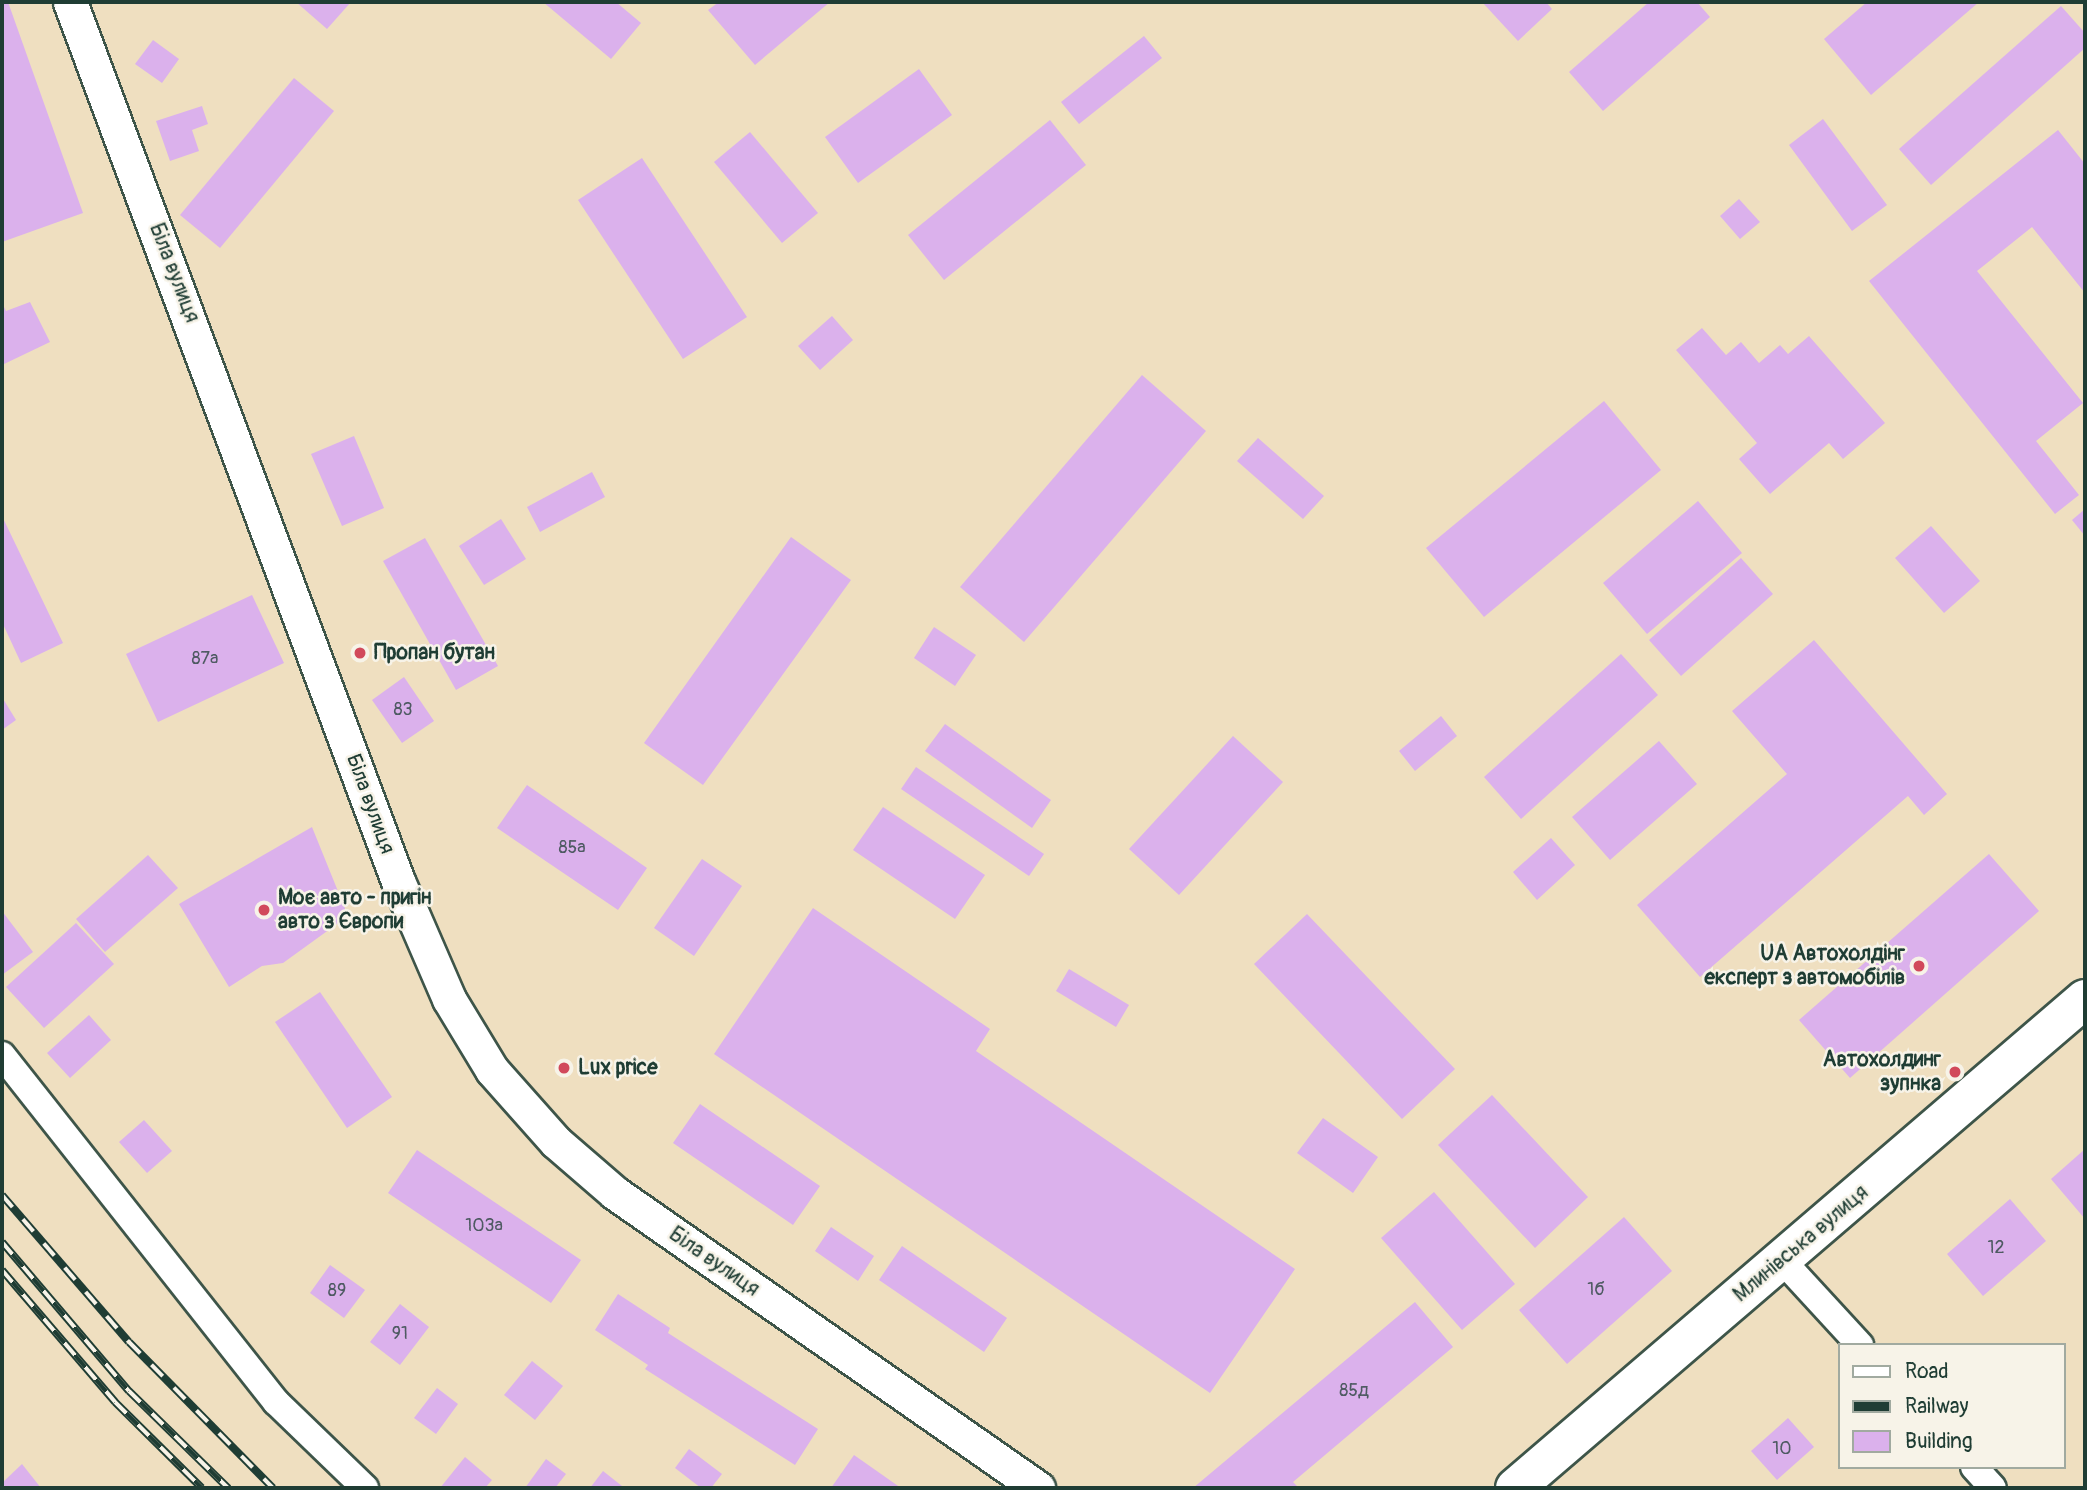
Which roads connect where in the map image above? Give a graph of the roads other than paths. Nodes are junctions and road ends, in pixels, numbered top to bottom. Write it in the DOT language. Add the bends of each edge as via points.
graph roads {
  1 [pos="70,2"];
  2 [pos="2085,999"];
  3 [pos="2,1055"];
  4 [pos="1781,1259"];
  5 [pos="1858,1343"];
  6 [pos="1976,1469"];
  7 [pos="365,1488"];
  8 [pos="1038,1488"];
  9 [pos="1516,1488"];
  10 [pos="1993,1488"];
  1 -- 8 [label="street, Біла вулиця" via="398,881 449,999 492,1070 556,1142 615,1193"];
  2 -- 4 [label="main road, Млинівська вулиця"];
  3 -- 7 [label="street" via="276,1402"];
  4 -- 5 [label="street"];
  4 -- 9 [label="main road, Млинівська вулиця"];
  6 -- 10 [label="street"];
}
